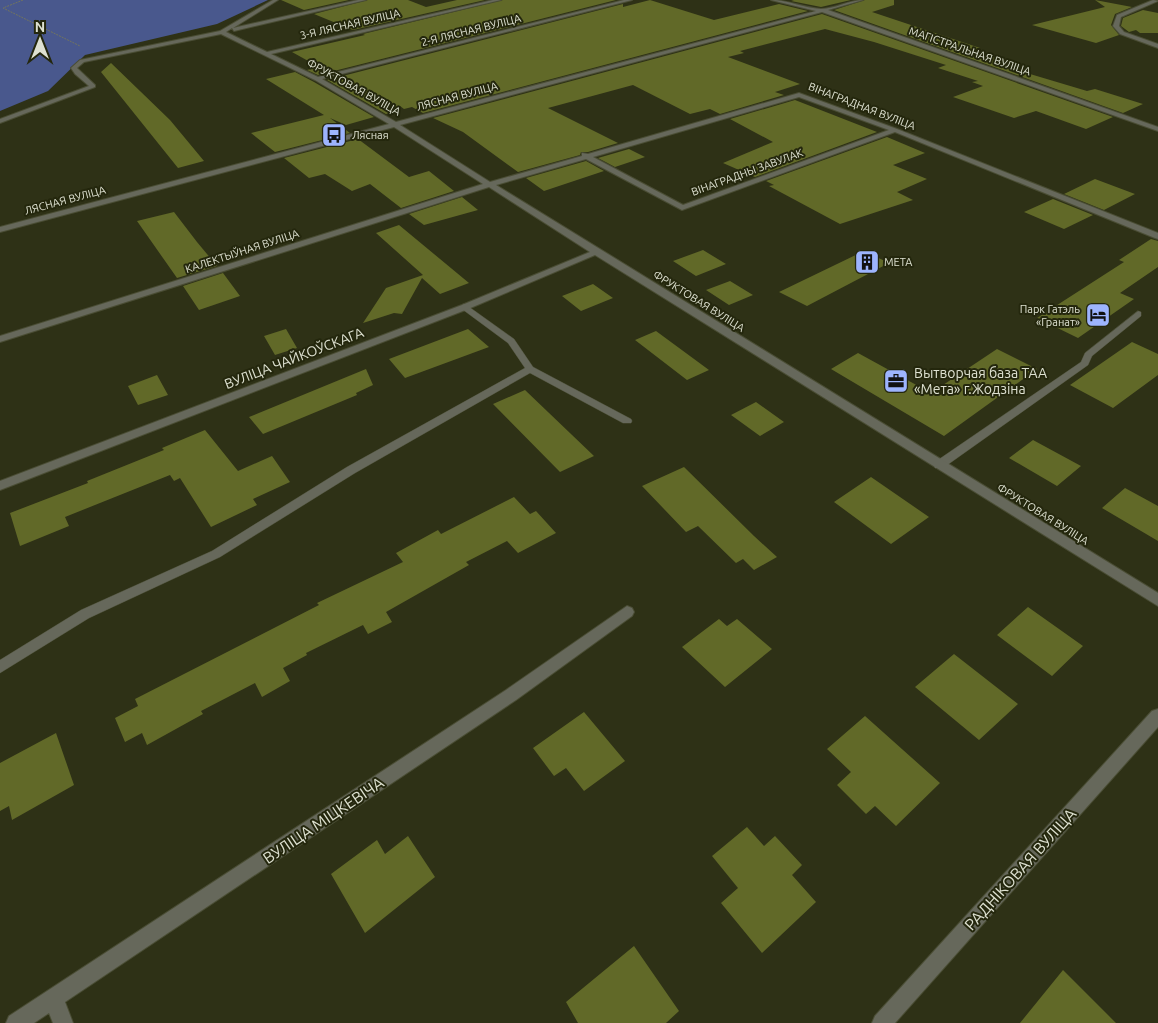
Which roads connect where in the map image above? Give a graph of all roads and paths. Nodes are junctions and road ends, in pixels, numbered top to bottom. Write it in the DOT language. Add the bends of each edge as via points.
graph roads {
  1 [pos="22,0"];
  2 [pos="276,0"];
  3 [pos="364,0"];
  4 [pos="498,0"];
  5 [pos="630,0"];
  6 [pos="773,0"];
  7 [pos="861,0"];
  8 [pos="1157,0"];
  9 [pos="825,11"];
  10 [pos="222,32"];
  11 [pos="1158,46"];
  12 [pos="265,54"];
  13 [pos="99,56"];
  14 [pos="317,78"];
  15 [pos="0,121"];
  16 [pos="394,124"];
  17 [pos="1158,129"];
  18 [pos="895,130"];
  19 [pos="586,155"];
  20 [pos="491,184"];
  21 [pos="0,230"];
  22 [pos="1158,236"];
  23 [pos="596,252"];
  24 [pos="465,307"];
  25 [pos="1138,314"];
  26 [pos="0,339"];
  27 [pos="530,369"];
  28 [pos="627,421"];
  29 [pos="939,465"];
  30 [pos="0,486"];
  31 [pos="1158,600"];
  32 [pos="626,612"];
  33 [pos="0,667"];
  34 [pos="1158,716"];
  35 [pos="54,998"];
  36 [pos="16,1023"];
  37 [pos="63,1023"];
  38 [pos="882,1023"];
  1 -- 13 [label="path" via="3,8"];
  2 -- 10 [label="street"];
  3 -- 10 [label="street"];
  4 -- 12 [label="street, 3-Я ЛЯСНАЯ ВУЛІЦА"];
  5 -- 14 [label="street, 2-Я ЛЯСНАЯ ВУЛІЦА"];
  6 -- 9 [label="street, МАГІСТРАЛЬНАЯ ВУЛІЦА"];
  7 -- 9 [label="street, ЛЯСНАЯ ВУЛІЦА"];
  8 -- 11 [label="street" via="1120,16 1116,26 1122,33"];
  9 -- 16 [label="street, ЛЯСНАЯ ВУЛІЦА"];
  9 -- 17 [label="street, МАГІСТРАЛЬНАЯ ВУЛІЦА"];
  10 -- 12 [label="street, ФРУКТОВАЯ ВУЛІЦА"];
  10 -- 13 [label="street"];
  12 -- 14 [label="street, ФРУКТОВАЯ ВУЛІЦА"];
  13 -- 15 [label="street" via="75,66 77,73 93,86"];
  14 -- 16 [label="street, ФРУКТОВАЯ ВУЛІЦА"];
  16 -- 20 [label="street, ФРУКТОВАЯ ВУЛІЦА"];
  16 -- 21 [label="street, ЛЯСНАЯ ВУЛІЦА"];
  18 -- 19 [label="street, ВІНАГРАДНАЯ ВУЛІЦА" via="799,95"];
  18 -- 19 [label="street, ВІНАГРАДНЫ ЗАВУЛАК" via="682,208"];
  18 -- 22 [label="street, ВІНАГРАДНАЯ ВУЛІЦА"];
  19 -- 20 [label="street, ВІНАГРАДНАЯ ВУЛІЦА"];
  20 -- 23 [label="street, ФРУКТОВАЯ ВУЛІЦА"];
  20 -- 26 [label="street, КАЛЕКТЫЎНАЯ ВУЛІЦА"];
  23 -- 24 [label="street, ВУЛІЦА ЧАЙКОЎСКАГА"];
  23 -- 29 [label="street, ФРУКТОВАЯ ВУЛІЦА"];
  24 -- 27 [label="lane" via="511,341"];
  24 -- 30 [label="street, ВУЛІЦА ЧАЙКОЎСКАГА"];
  25 -- 29 [label="lane" via="1088,355 1085,363"];
  27 -- 28 [label="lane"];
  27 -- 33 [label="lane" via="351,470 216,554 85,614"];
  29 -- 31 [label="street, ФРУКТОВАЯ ВУЛІЦА"];
  32 -- 35 [label="street, ВУЛІЦА МІЦКЕВІЧА" via="511,695"];
  34 -- 38 [label="street, РАДНІКОВАЯ ВУЛІЦА"];
  35 -- 36 [label="street, ВУЛІЦА МІЦКЕВІЧА"];
  35 -- 37 [label="street"];
}
